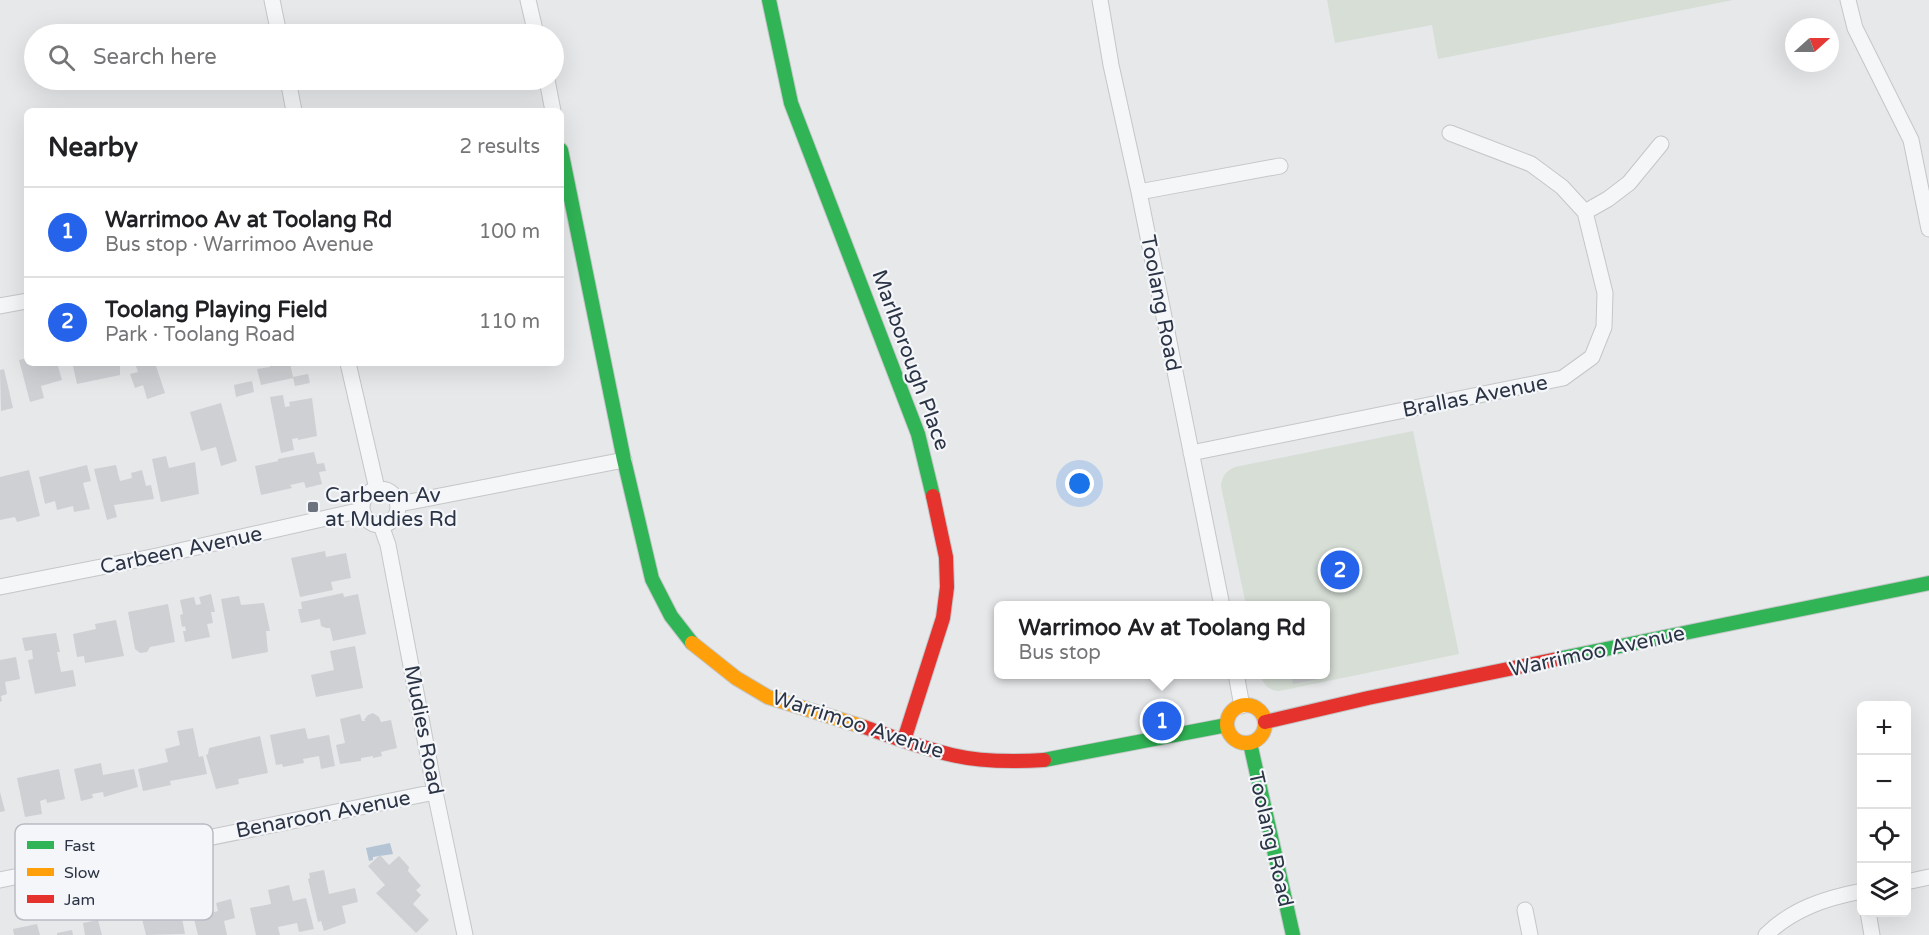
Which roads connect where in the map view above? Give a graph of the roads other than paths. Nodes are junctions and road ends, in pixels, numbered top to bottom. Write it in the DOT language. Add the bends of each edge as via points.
graph roads {
  1 [pos="272,0"];
  2 [pos="528,0"];
  3 [pos="769,0"];
  4 [pos="1100,0"];
  5 [pos="1848,0"];
  6 [pos="277,24"];
  7 [pos="534,24"];
  8 [pos="290,90"];
  9 [pos="549,90"];
  10 [pos="293,108"];
  11 [pos="552,108"];
  12 [pos="1450,133"];
  13 [pos="1661,144"];
  14 [pos="564,165"];
  15 [pos="1280,166"];
  16 [pos="1139,192"];
  17 [pos="1585,212"];
  18 [pos="1929,229"];
  19 [pos="24,302"];
  20 [pos="0,306"];
  21 [pos="349,366"];
  22 [pos="1191,453"];
  23 [pos="624,460"];
  24 [pos="376,489"];
  25 [pos="399,504"];
  26 [pos="362,510"];
  27 [pos="381,525"];
  28 [pos="1929,583"];
  29 [pos="0,587"];
  30 [pos="1221,601"];
  31 [pos="1237,679"];
  32 [pos="1242,706"];
  33 [pos="1265,722"];
  34 [pos="1227,725"];
  35 [pos="904,740"];
  36 [pos="1250,743"];
  37 [pos="435,792"];
  38 [pos="213,837"];
  39 [pos="15,877"];
  40 [pos="1929,877"];
  41 [pos="0,880"];
  42 [pos="1911,881"];
  43 [pos="1857,892"];
  44 [pos="1525,910"];
  45 [pos="1869,917"];
  46 [pos="465,935"];
  47 [pos="1293,935"];
  48 [pos="1530,935"];
  49 [pos="1766,935"];
  50 [pos="1872,935"];
  1 -- 6 [label="street"];
  2 -- 7 [label="street"];
  3 -- 35 [label="street, Marlborough Place" via="791,103 918,434 946,557 943,618"];
  4 -- 16 [label="street, Toolang Road"];
  5 -- 18 [label="street" via="1855,28 1911,140"];
  8 -- 10 [label="street"];
  9 -- 11 [label="street"];
  12 -- 17 [label="street, Brallas Avenue" via="1531,164 1562,187"];
  13 -- 17 [label="street" via="1629,183"];
  14 -- 23 [label="street, Warrimoo Avenue"];
  15 -- 16 [label="street"];
  16 -- 22 [label="street, Toolang Road"];
  17 -- 22 [label="street, Brallas Avenue" via="1605,293 1604,327 1592,357 1563,378"];
  19 -- 20 [label="street"];
  21 -- 24 [label="street"];
  22 -- 30 [label="street, Toolang Road"];
  23 -- 25 [label="street"];
  23 -- 35 [label="street, Warrimoo Avenue" via="651,579 688,640 736,678 768,697"];
  24 -- 25 [label="street" via="392,493"];
  24 -- 26 [label="street" via="363,499"];
  25 -- 27 [label="street" via="392,521"];
  26 -- 27 [label="street" via="369,521"];
  26 -- 29 [label="street, Carbeen Avenue"];
  27 -- 37 [label="street, Mudies Road"];
  28 -- 33 [label="street, Warrimoo Avenue"];
  31 -- 32 [label="street"];
  32 -- 33 [label="street" via="1257,708"];
  32 -- 34 [label="street" via="1230,714"];
  33 -- 36 [label="street" via="1264,731"];
  34 -- 35 [label="street, Warrimoo Avenue" via="1047,760 1014,762 951,755"];
  34 -- 36 [label="street" via="1237,741"];
  36 -- 47 [label="street, Toolang Road"];
  37 -- 38 [label="street, Benaroon Avenue"];
  37 -- 46 [label="street, Mudies Road"];
  39 -- 41 [label="street, Benaroon Avenue"];
  40 -- 42 [label="street"];
  43 -- 49 [label="street" via="1802,909"];
  44 -- 48 [label="street"];
  45 -- 50 [label="street"];
}
